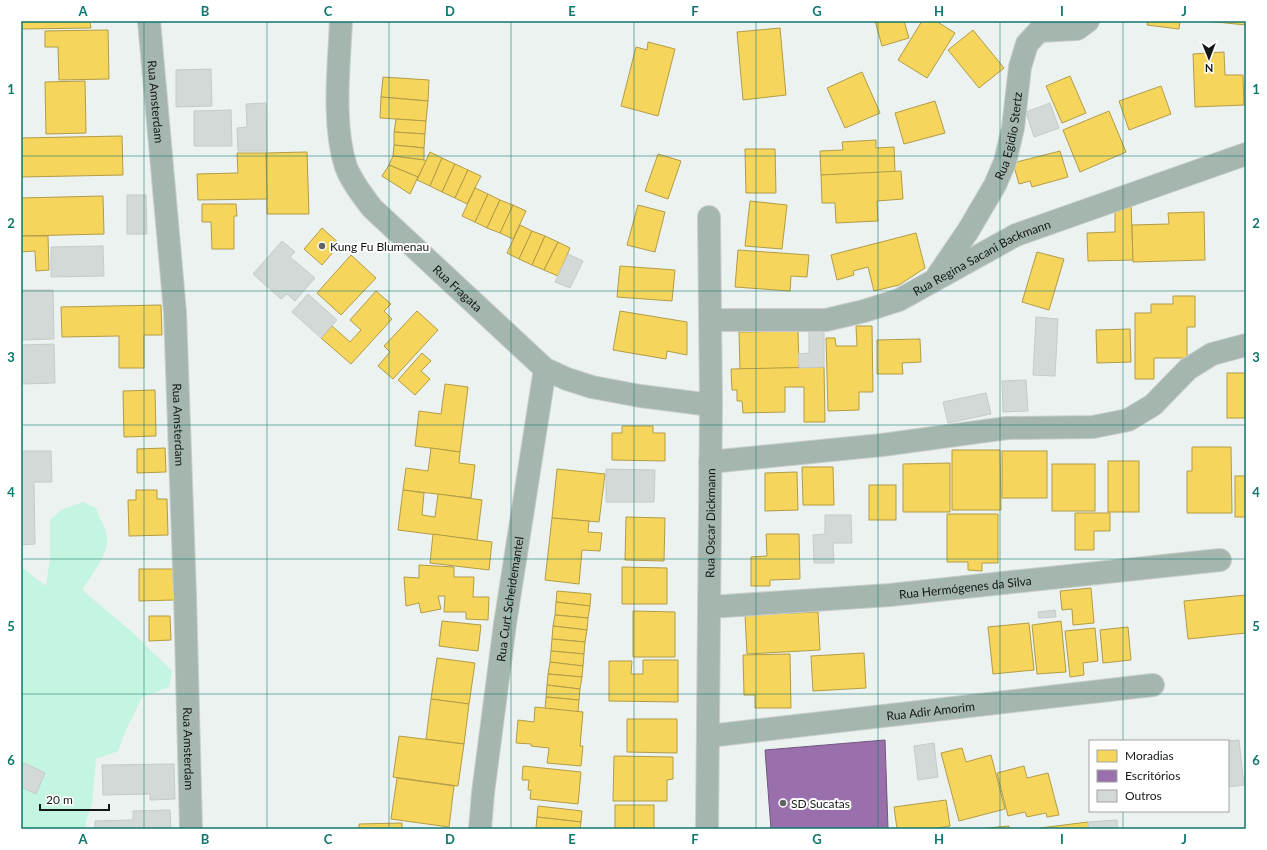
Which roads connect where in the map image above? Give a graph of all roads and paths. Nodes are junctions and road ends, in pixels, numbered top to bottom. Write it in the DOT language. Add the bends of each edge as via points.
graph roads {
  1 [pos="149,21"];
  2 [pos="341,21"];
  3 [pos="1088,21"];
  4 [pos="1246,154"];
  5 [pos="709,217"];
  6 [pos="936,279"];
  7 [pos="711,320"];
  8 [pos="1246,345"];
  9 [pos="546,369"];
  10 [pos="711,405"];
  11 [pos="710,462"];
  12 [pos="1220,560"];
  13 [pos="710,607"];
  14 [pos="1153,685"];
  15 [pos="709,736"];
  16 [pos="191,829"];
  17 [pos="480,829"];
  18 [pos="707,829"];
  1 -- 16 [label="street, Rua Amsterdam" via="175,312"];
  2 -- 9 [label="street, Rua Fragata" via="338,111 340,136 346,168 356,187 386,222"];
  3 -- 6 [label="street, Rua Egidio Stertz" via="1077,29 1040,31 1027,44 1020,67 1014,128 1004,162 995,185"];
  4 -- 6 [label="street, Rua Regina Sacani Backmann" via="1016,235"];
  5 -- 7 [label="street, Rua Oscar Dickmann"];
  6 -- 7 [label="street, Rua Regina Sacani Backmann" via="899,300 826,320"];
  7 -- 10 [label="street, Rua Oscar Dickmann"];
  8 -- 11 [label="street" via="1212,354 1188,368 1153,405 1128,420 1093,427 1007,428 882,445"];
  9 -- 10 [label="street, Rua Fragata" via="592,387"];
  9 -- 17 [label="street, Rua Curt Scheidemantel" via="505,624"];
  10 -- 11 [label="street, Rua Oscar Dickmann"];
  11 -- 13 [label="street, Rua Oscar Dickmann"];
  12 -- 13 [label="street, Rua Hermógenes da Silva" via="890,595"];
  13 -- 15 [label="street, Rua Oscar Dickmann"];
  14 -- 15 [label="street, Rua Adir Amorim"];
  15 -- 18 [label="street, Rua Oscar Dickmann"];
}
